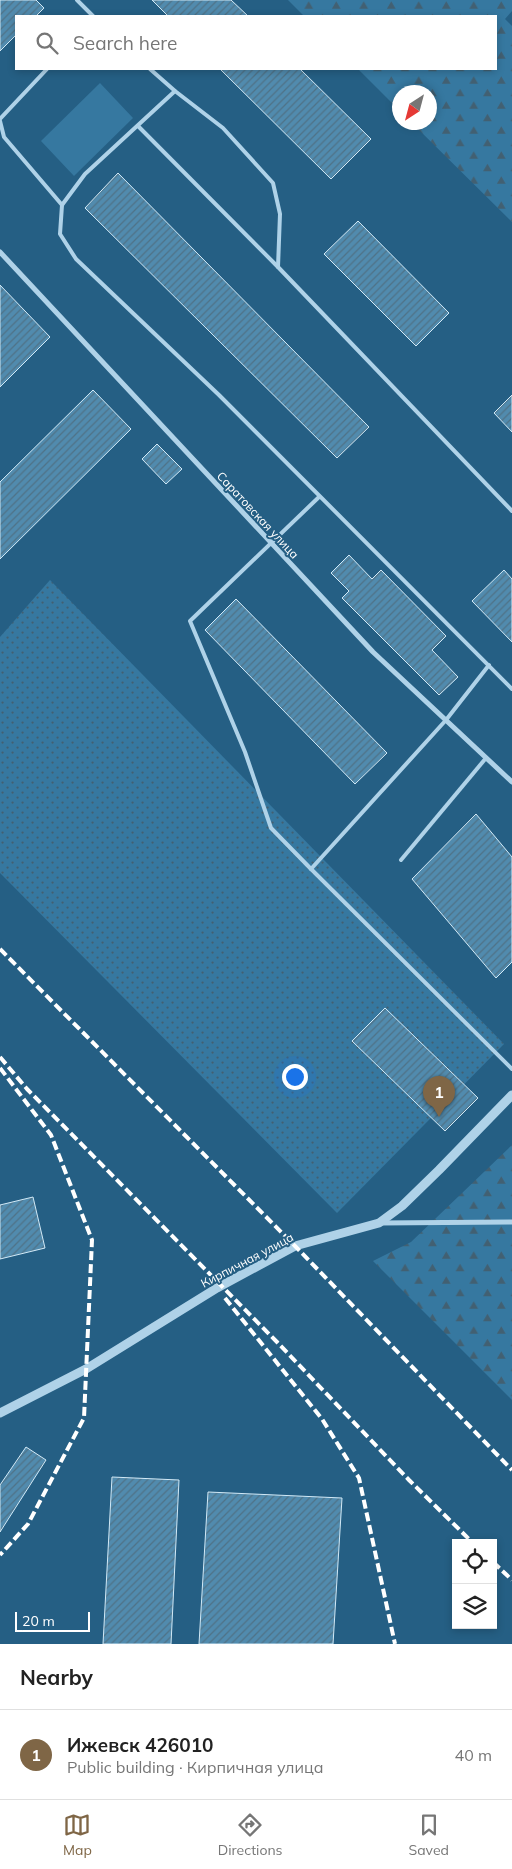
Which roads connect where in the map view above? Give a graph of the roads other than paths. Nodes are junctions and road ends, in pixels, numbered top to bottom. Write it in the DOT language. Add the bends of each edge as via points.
graph roads {
  1 [pos="77,0"];
  2 [pos="92,15"];
  3 [pos="46,70"];
  4 [pos="151,70"];
  5 [pos="175,91"];
  6 [pos="0,120"];
  7 [pos="138,126"];
  8 [pos="62,205"];
  9 [pos="0,252"];
  10 [pos="278,267"];
  11 [pos="318,496"];
  12 [pos="512,511"];
  13 [pos="270,544"];
  14 [pos="489,665"];
  15 [pos="512,689"];
  16 [pos="446,720"];
  17 [pos="486,758"];
  18 [pos="512,782"];
  19 [pos="401,860"];
  20 [pos="311,869"];
  21 [pos="512,1069"];
  22 [pos="512,1095"];
  23 [pos="512,1222"];
  24 [pos="379,1223"];
  25 [pos="0,1413"];
  1 -- 2 [label="lane"];
  3 -- 6 [label="lane"];
  4 -- 5 [label="lane"];
  5 -- 7 [label="lane"];
  5 -- 10 [label="lane" via="223,128 273,183 280,214"];
  6 -- 8 [label="lane" via="4,137"];
  7 -- 8 [label="lane" via="84,174"];
  7 -- 10 [label="lane"];
  8 -- 11 [label="lane" via="60,234 76,259 219,395"];
  9 -- 13 [label="street, Саратовская улица"];
  10 -- 12 [label="lane"];
  11 -- 13 [label="lane"];
  11 -- 14 [label="lane"];
  13 -- 16 [label="street, Саратовская улица" via="373,652"];
  13 -- 20 [label="lane" via="190,621 245,752 271,828"];
  14 -- 15 [label="lane"];
  14 -- 16 [label="lane"];
  16 -- 17 [label="street, Саратовская улица"];
  16 -- 20 [label="lane"];
  17 -- 18 [label="street, Саратовская улица"];
  17 -- 19 [label="lane"];
  20 -- 21 [label="lane"];
  22 -- 24 [label="street, Кирпичная улица" via="402,1206"];
  23 -- 24 [label="street"];
  24 -- 25 [label="street, Кирпичная улица" via="295,1246 217,1288 86,1369"];
}
